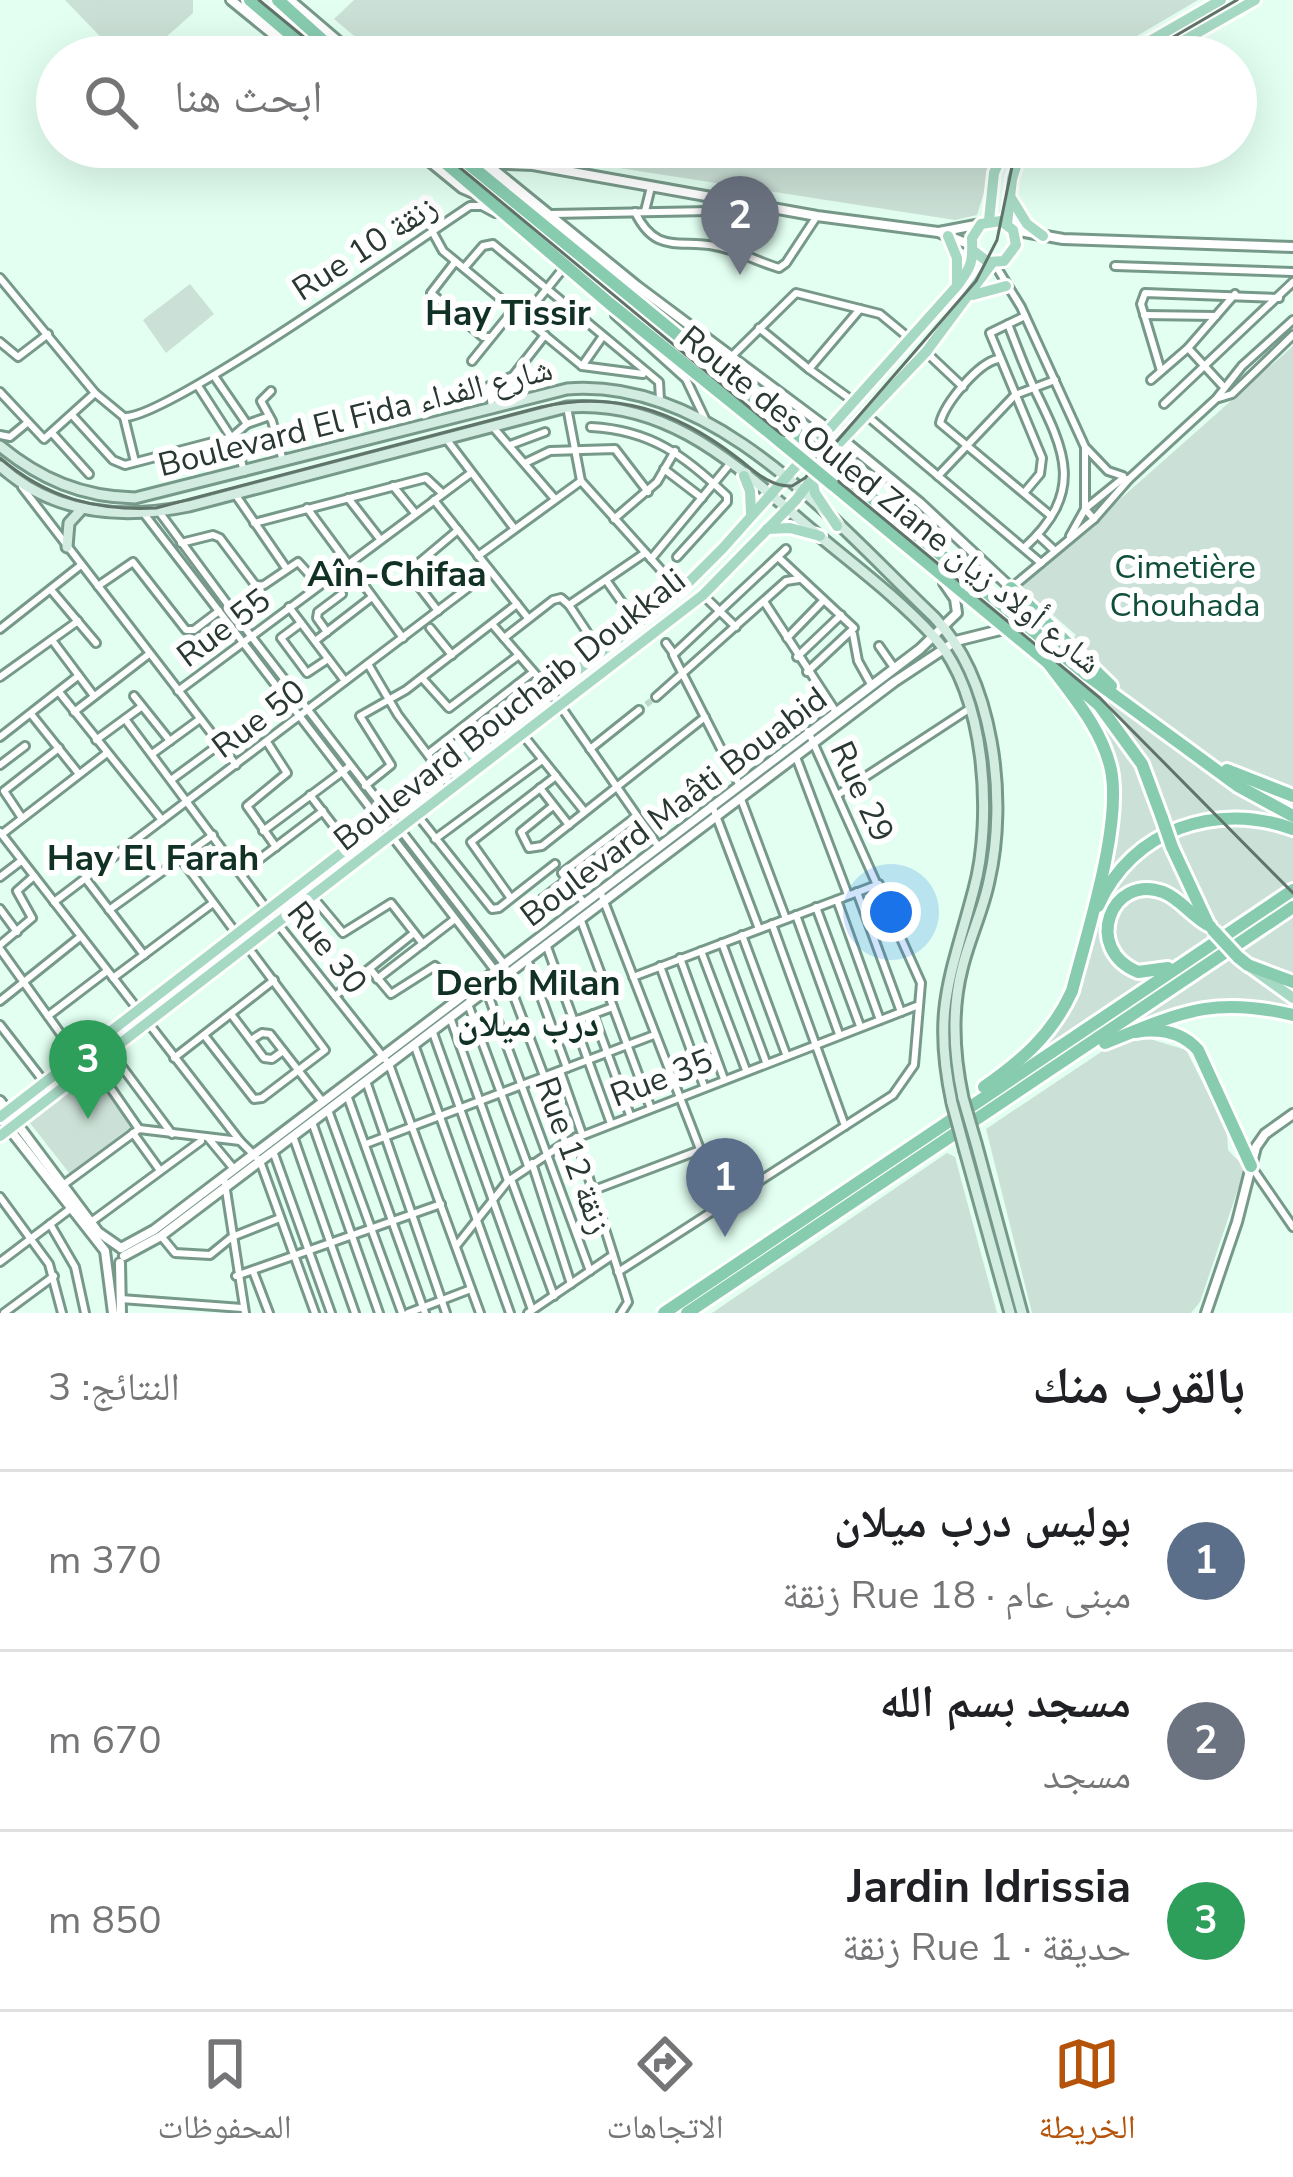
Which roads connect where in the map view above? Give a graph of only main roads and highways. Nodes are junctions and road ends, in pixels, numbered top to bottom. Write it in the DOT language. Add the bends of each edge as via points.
graph roads {
  1 [pos="250,0"];
  2 [pos="278,0"];
  3 [pos="1221,0"];
  4 [pos="1255,0"];
  5 [pos="292,36"];
  6 [pos="325,36"];
  7 [pos="1158,36"];
  8 [pos="1192,36"];
  9 [pos="452,168"];
  10 [pos="478,168"];
  11 [pos="996,168"];
  12 [pos="1016,168"];
  13 [pos="1009,193"];
  14 [pos="985,222"];
  15 [pos="562,226"];
  16 [pos="1010,227"];
  17 [pos="943,234"];
  18 [pos="1043,236"];
  19 [pos="561,242"];
  20 [pos="974,249"];
  21 [pos="996,262"];
  22 [pos="957,286"];
  23 [pos="1008,288"];
  24 [pos="970,297"];
  25 [pos="0,446"];
  26 [pos="0,466"];
  27 [pos="744,476"];
  28 [pos="784,476"];
  29 [pos="812,479"];
  30 [pos="837,479"];
  31 [pos="802,492"];
  32 [pos="769,494"];
  33 [pos="787,509"];
  34 [pos="85,510"];
  35 [pos="751,516"];
  36 [pos="837,526"];
  37 [pos="767,529"];
  38 [pos="820,536"];
  39 [pos="67,547"];
  40 [pos="1011,588"];
  41 [pos="1045,657"];
  42 [pos="1124,700"];
  43 [pos="1201,758"];
  44 [pos="1293,796"];
  45 [pos="1293,817"];
  46 [pos="1293,829"];
  47 [pos="987,860"];
  48 [pos="1293,890"];
  49 [pos="1293,907"];
  50 [pos="1211,928"];
  51 [pos="1082,951"];
  52 [pos="1196,955"];
  53 [pos="1243,961"];
  54 [pos="1293,982"];
  55 [pos="1293,998"];
  56 [pos="1293,1015"];
  57 [pos="1128,1033"];
  58 [pos="1081,1052"];
  59 [pos="958,1100"];
  60 [pos="4,1119"];
  61 [pos="879,1165"];
  62 [pos="1250,1166"];
  63 [pos="664,1313"];
  64 [pos="687,1313"];
  65 [pos="1010,1313"];
  66 [pos="1022,1313"];
  1 -- 5 [label="highway"];
  2 -- 6 [label="highway"];
  3 -- 7 [label="main road"];
  4 -- 8 [label="main road"];
  9 -- 30 [label="highway, Route des Ouled Ziane شارع أولاد زيان, bridge" via="781,442"];
  10 -- 19 [label="highway, Route des Ouled Ziane شارع أولاد زيان"];
  11 -- 14 [label="main road, Boulevard Bouchaib Doukkali"];
  12 -- 13 [label="main road"];
  13 -- 16 [label="main road"];
  13 -- 18 [label="main road"];
  14 -- 16 [label="main road"];
  14 -- 20 [label="main road, Boulevard Bouchaib Doukkali"];
  15 -- 19 [label="highway"];
  16 -- 21 [label="main road, Boulevard Bouchaib Doukkali" via="1016,245"];
  17 -- 22 [label="main road" via="959,268"];
  19 -- 30 [label="highway, Route des Ouled Ziane شارع أولاد زيان, bridge" via="792,429"];
  20 -- 21 [label="main road"];
  20 -- 22 [label="main road, Boulevard Bouchaib Doukkali"];
  21 -- 24 [label="main road, Boulevard Bouchaib Doukkali"];
  22 -- 28 [label="main road, Boulevard Bouchaib Doukkali"];
  23 -- 24 [label="main road"];
  24 -- 29 [label="main road, Boulevard Bouchaib Doukkali"];
  25 -- 28 [label="main road, Boulevard El Fida شارع الفداء" via="50,481 116,498 154,496 492,407 585,388 623,389 706,423"];
  26 -- 34 [label="main road, Boulevard El Fida شارع الفداء" via="44,496"];
  27 -- 32 [label="main road, Boulevard El Fida شارع الفداء"];
  27 -- 34 [label="main road, Boulevard El Fida شارع الفداء" via="664,420 566,406 160,513"];
  27 -- 35 [label="main road"];
  28 -- 31 [label="main road, Boulevard El Fida شارع الفداء"];
  28 -- 32 [label="main road, Boulevard Bouchaib Doukkali"];
  29 -- 31 [label="main road, Boulevard Bouchaib Doukkali"];
  29 -- 36 [label="main road"];
  30 -- 41 [label="highway, Route des Ouled Ziane شارع أولاد زيان"];
  30 -- 42 [label="highway, Route des Ouled Ziane شارع أولاد زيان"];
  31 -- 33 [label="main road, Boulevard Bouchaib Doukkali"];
  31 -- 36 [label="main road, Boulevard El Fida شارع الفداء"];
  32 -- 33 [label="main road, Boulevard El Fida شارع الفداء"];
  32 -- 35 [label="main road, Boulevard Bouchaib Doukkali"];
  33 -- 37 [label="main road, Boulevard Bouchaib Doukkali"];
  33 -- 38 [label="main road, Boulevard El Fida شارع الفداء"];
  34 -- 39 [label="main road" via="68,523"];
  35 -- 60 [label="main road, Boulevard Bouchaib Doukkali" via="680,591"];
  36 -- 47 [label="main road, Boulevard El Fida شارع الفداء" via="956,641 989,743 996,811"];
  37 -- 38 [label="main road"];
  37 -- 60 [label="main road, Boulevard Bouchaib Doukkali" via="703,595 523,735 111,1052"];
  38 -- 47 [label="main road, Boulevard El Fida شارع الفداء" via="943,649 969,710"];
  40 -- 42 [label="highway"];
  41 -- 50 [label="highway, Route des Ouled Ziane شارع أولاد زيان, bridge" via="1099,705 1142,764"];
  41 -- 51 [label="highway" via="1087,715 1111,768 1111,815"];
  42 -- 43 [label="highway, Route des Ouled Ziane شارع أولاد زيان"];
  43 -- 44 [label="highway"];
  43 -- 45 [label="highway, Route des Ouled Ziane شارع أولاد زيان"];
  46 -- 51 [label="highway" via="1222,817 1148,844 1106,888"];
  47 -- 59 [label="main road" via="944,995 944,1060"];
  48 -- 52 [label="highway"];
  49 -- 58 [label="highway"];
  50 -- 52 [label="highway" via="1157,890 1132,893 1110,913 1108,942 1130,969 1163,970"];
  50 -- 53 [label="highway, Route des Ouled Ziane شارع أولاد زيان, bridge"];
  51 -- 61 [label="highway" via="1060,1018 1030,1054"];
  52 -- 61 [label="highway"];
  53 -- 54 [label="highway"];
  53 -- 55 [label="main road"];
  56 -- 57 [label="highway" via="1203,1007"];
  57 -- 58 [label="highway"];
  57 -- 62 [label="highway" via="1162,1031 1193,1044"];
  58 -- 64 [label="highway"];
  59 -- 65 [label="main road, bridge"];
  59 -- 66 [label="main road, bridge"];
  61 -- 63 [label="highway"];
}
